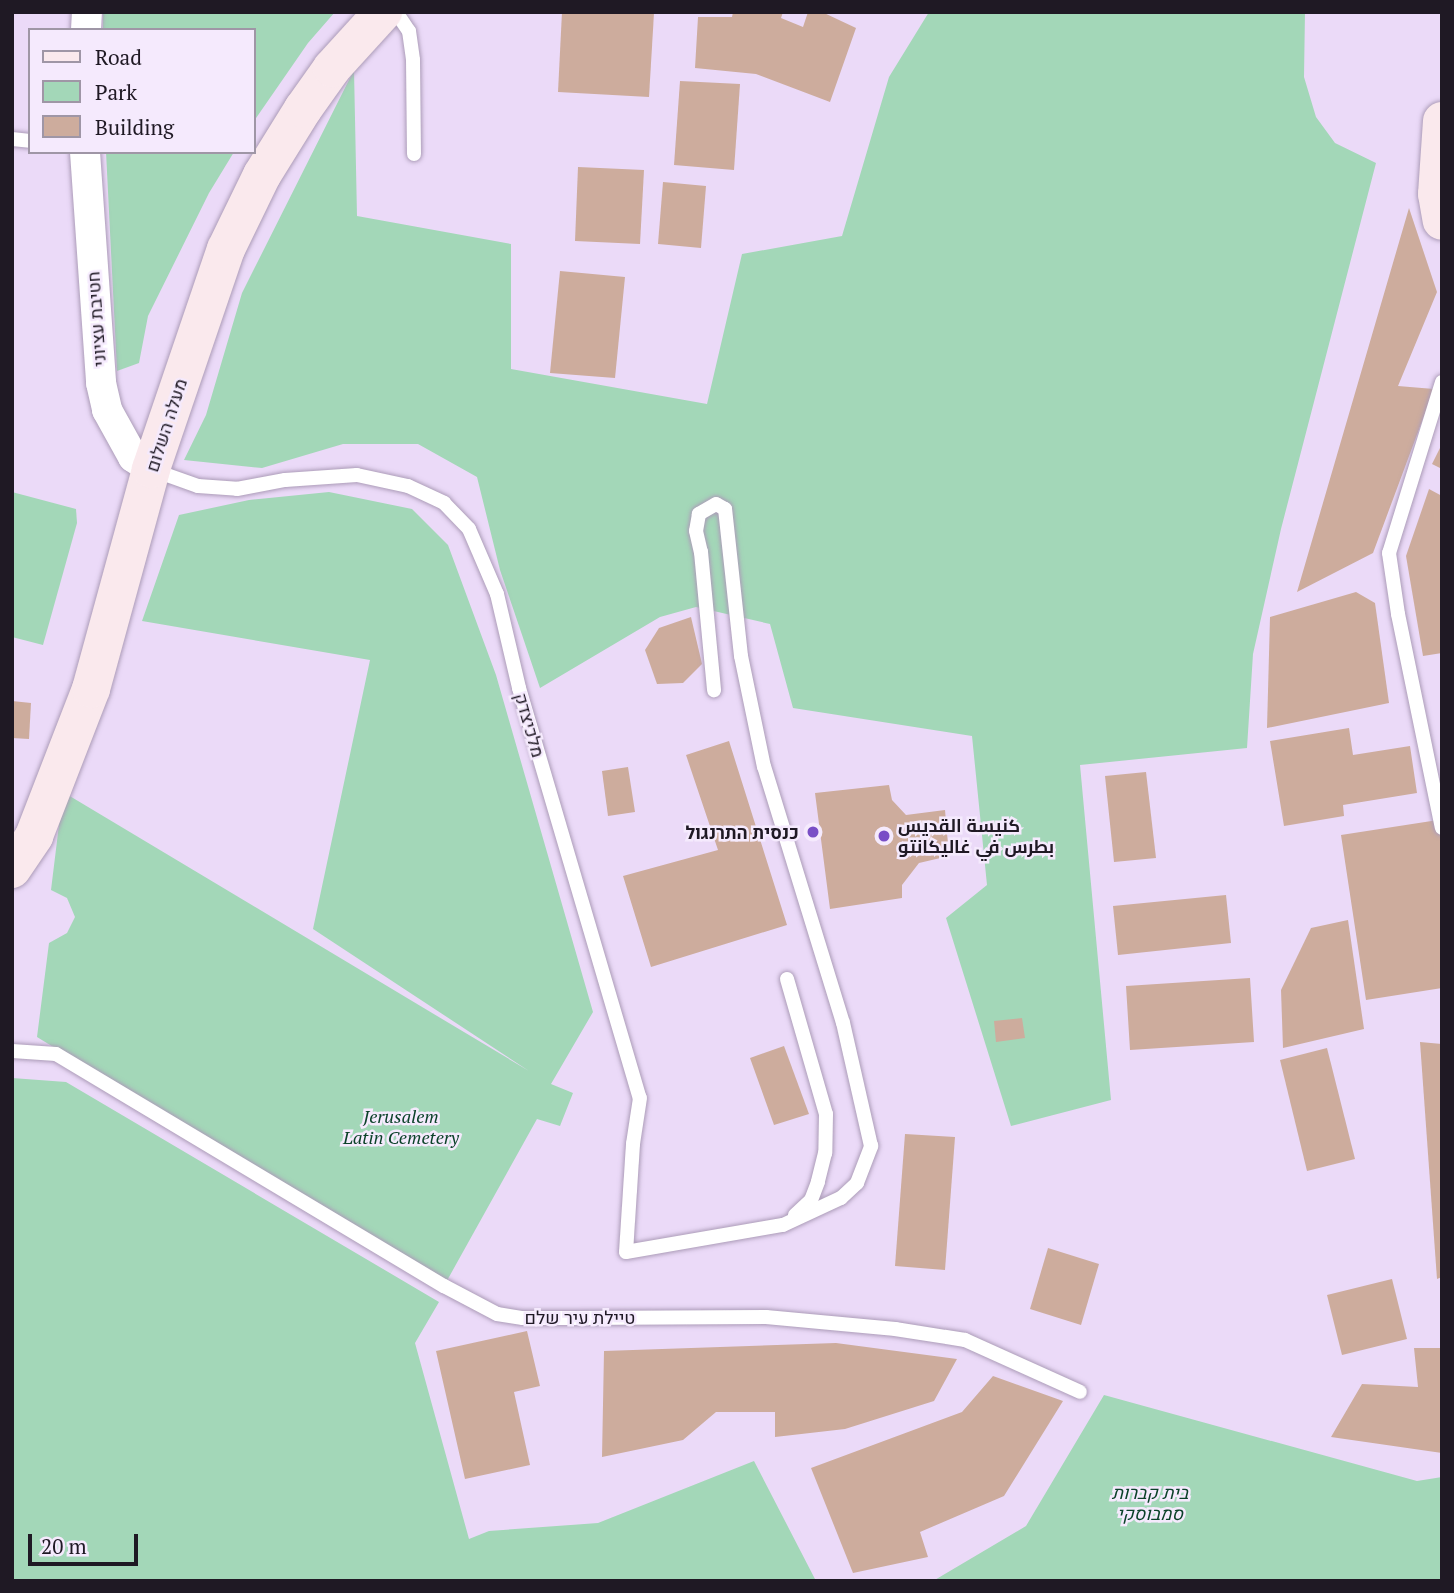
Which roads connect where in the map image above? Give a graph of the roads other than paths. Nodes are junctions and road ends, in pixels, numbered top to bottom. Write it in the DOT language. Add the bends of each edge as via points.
graph roads {
  1 [pos="383,12"];
  2 [pos="396,12"];
  3 [pos="1442,121"];
  4 [pos="85,154"];
  5 [pos="414,154"];
  6 [pos="1442,221"];
  7 [pos="1442,382"];
  8 [pos="151,469"];
  9 [pos="714,690"];
  10 [pos="1442,828"];
  11 [pos="12,869"];
  12 [pos="787,979"];
  13 [pos="12,1051"];
  14 [pos="783,1225"];
  15 [pos="1080,1392"];
  1 -- 8 [label="street, מעלה השלום" via="332,68 262,174 226,249"];
  2 -- 5 [label="lane" via="409,31 412,50"];
  3 -- 6 [label="street" via="1437,194"];
  4 -- 8 [label="street, חטיבת עציוני" via="101,383 107,410 133,457"];
  7 -- 10 [label="lane" via="1390,553"];
  8 -- 11 [label="street, מעלה השלום" via="91,689 34,835"];
  8 -- 14 [label="lane, מלכיצדק" via="198,485 237,489 357,475 408,485 443,503 468,529 497,594 519,688 640,1098 626,1252"];
  9 -- 14 [label="lane" via="696,531 699,514 716,504 725,509 741,656 764,767 842,1023 871,1146 857,1183 841,1198"];
  12 -- 14 [label="lane" via="826,1114 825,1153 818,1182 811,1199"];
  13 -- 15 [label="lane, טיילת עיר שלם" via="57,1054 497,1314 523,1318 766,1317 895,1329 965,1340"];
}
